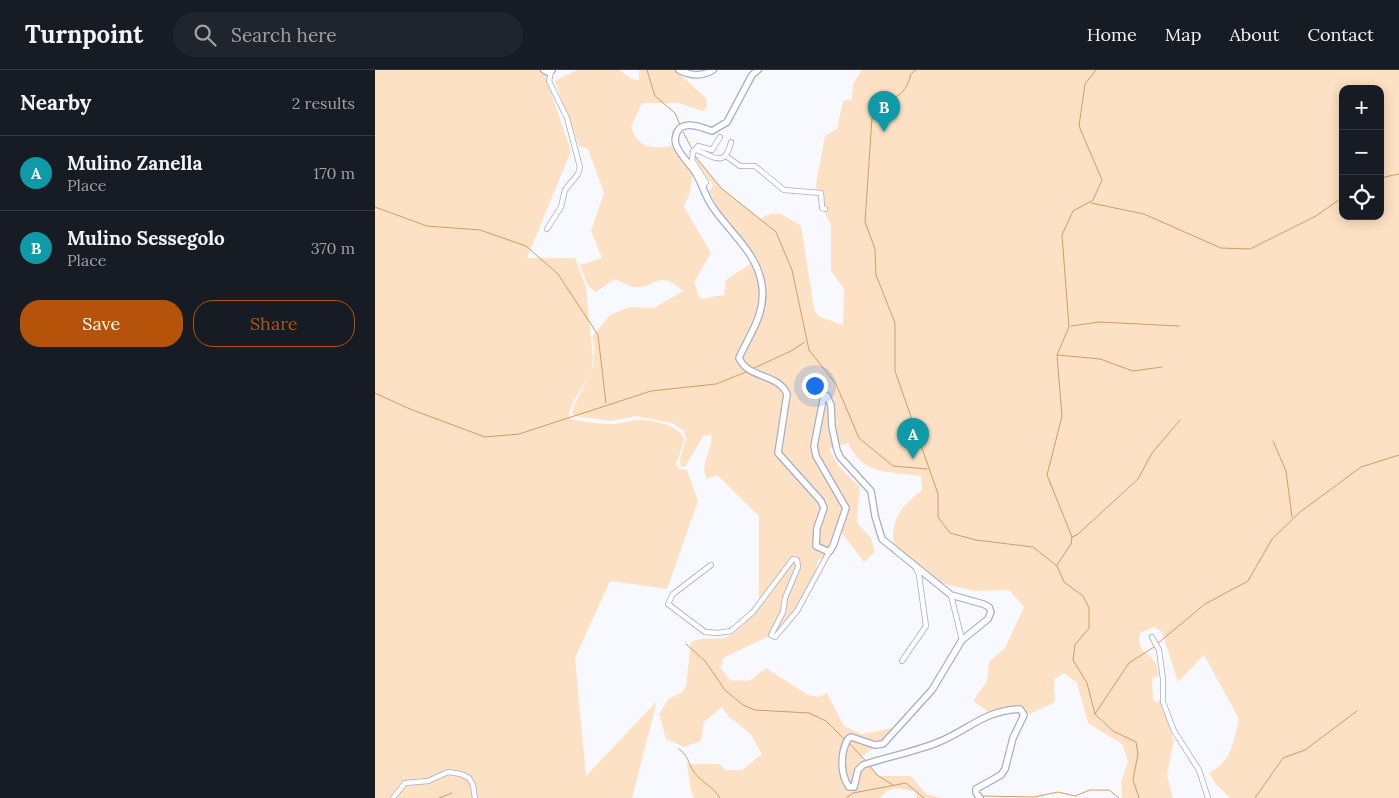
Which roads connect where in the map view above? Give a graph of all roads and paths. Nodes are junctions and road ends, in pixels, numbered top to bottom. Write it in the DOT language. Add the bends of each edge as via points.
graph roads {
  1 [pos="679,70"];
  2 [pos="713,70"];
  3 [pos="757,70"];
  4 [pos="549,71"];
  5 [pos="720,137"];
  6 [pos="731,142"];
  7 [pos="695,150"];
  8 [pos="726,156"];
  9 [pos="704,186"];
  10 [pos="825,209"];
  11 [pos="547,229"];
  12 [pos="829,552"];
  13 [pos="913,562"];
  14 [pos="711,565"];
  15 [pos="951,595"];
  16 [pos="1152,637"];
  17 [pos="963,640"];
  18 [pos="903,660"];
  19 [pos="978,796"];
  20 [pos="393,798"];
  21 [pos="475,798"];
  22 [pos="1208,798"];
  1 -- 2 [label="street" via="695,75"];
  3 -- 9 [label="street" via="733,114 721,128 712,130 687,125 677,132 676,147"];
  4 -- 11 [label="street" via="549,81 564,111 580,167"];
  5 -- 7 [label="street" via="712,150 698,146"];
  6 -- 8 [label="street"];
  7 -- 8 [label="street" via="711,158"];
  7 -- 9 [label="street" via="691,158 706,182"];
  8 -- 10 [label="street" via="742,166 755,166 784,190 821,193 822,208"];
  9 -- 12 [label="street" via="711,205 754,260 762,286 760,311 755,329 739,358 750,370 784,387 787,394 777,453 821,501 824,508 814,541 816,546"];
  12 -- 13 [label="street" via="846,508 816,456 816,435 823,400 827,396 837,450 871,491 882,539 898,554"];
  12 -- 14 [label="street" via="797,611 774,637 772,632 781,616 798,567 797,560 789,560 783,573 743,622 718,633 701,631 668,604 673,594"];
  13 -- 15 [label="street"];
  13 -- 18 [label="street" via="919,575 926,626"];
  15 -- 17 [label="street"];
  15 -- 17 [label="street" via="983,604 991,612 988,619"];
  16 -- 22 [label="street" via="1157,645 1163,679 1163,702 1174,731 1199,770"];
  17 -- 19 [label="street" via="932,690 883,744 875,745 851,736 841,770 849,787 854,787 858,770 863,765 941,741 983,716 1020,709 1025,715 1013,738 1005,769 994,780 980,785"];
  20 -- 21 [label="street" via="405,783 428,781 448,772 469,778"];
}
